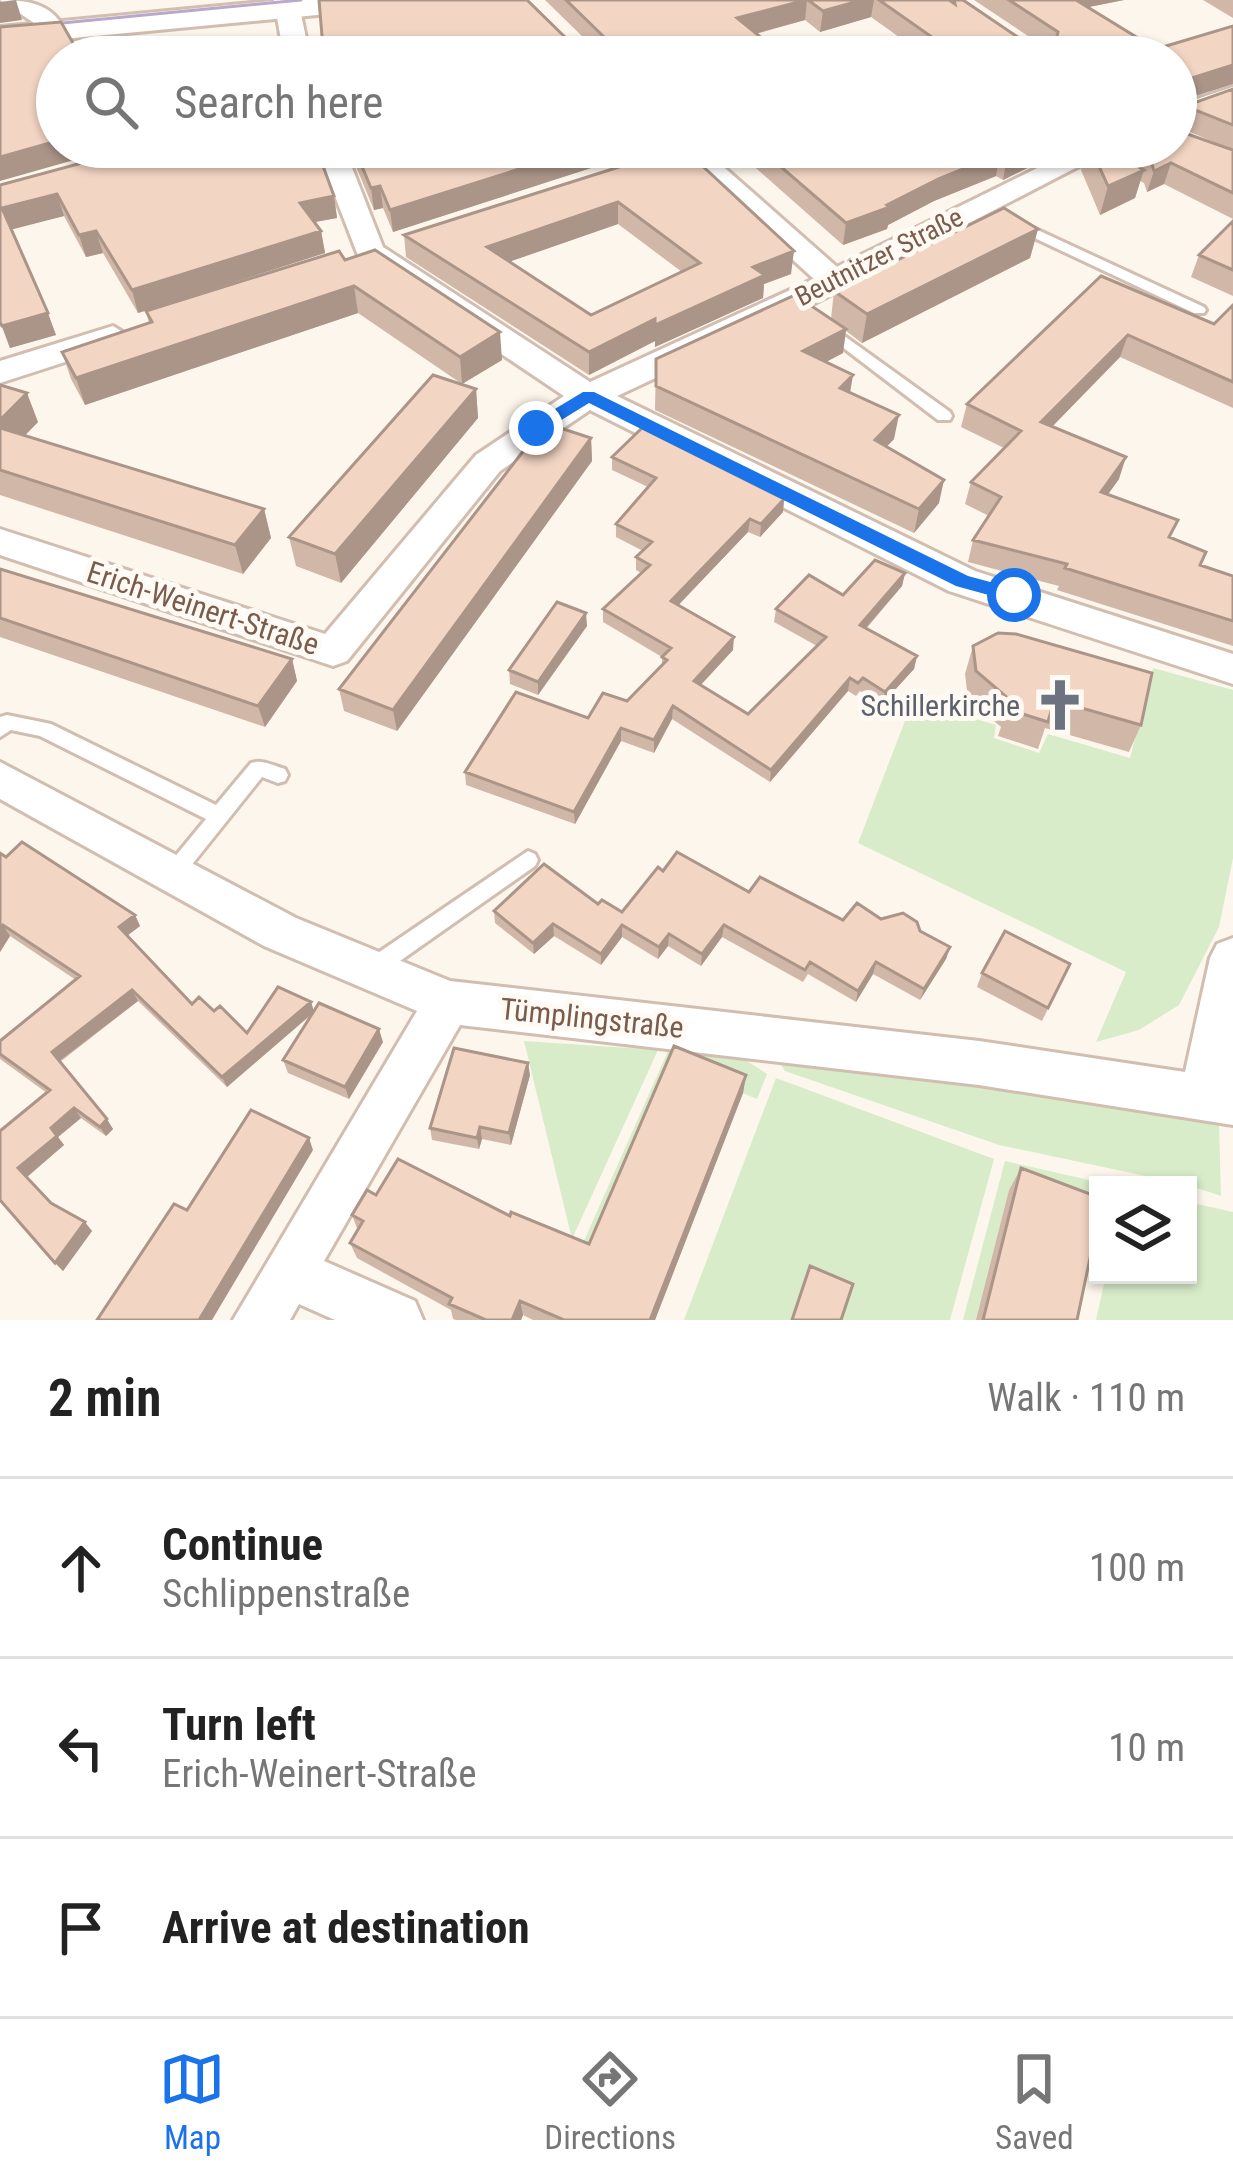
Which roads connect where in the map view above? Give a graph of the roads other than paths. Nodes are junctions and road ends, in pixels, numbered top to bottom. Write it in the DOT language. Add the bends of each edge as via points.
graph roads {
  1 [pos="10,0"];
  2 [pos="380,0"];
  3 [pos="287,4"];
  4 [pos="51,29"];
  5 [pos="0,36"];
  6 [pos="293,36"];
  7 [pos="1233,95"];
  8 [pos="1197,108"];
  9 [pos="338,168"];
  10 [pos="638,168"];
  11 [pos="714,168"];
  12 [pos="1069,168"];
  13 [pos="599,181"];
  14 [pos="980,206"];
  15 [pos="416,237"];
  16 [pos="370,251"];
  17 [pos="334,263"];
  18 [pos="832,280"];
  19 [pos="792,302"];
  20 [pos="1199,310"];
  21 [pos="135,329"];
  22 [pos="0,372"];
  23 [pos="589,395"];
  24 [pos="944,416"];
  25 [pos="0,542"];
  26 [pos="1233,669"];
  27 [pos="0,730"];
  28 [pos="278,775"];
  29 [pos="0,780"];
  30 [pos="219,816"];
  31 [pos="529,860"];
  32 [pos="171,876"];
  33 [pos="1233,958"];
  34 [pos="370,970"];
  35 [pos="448,1002"];
  36 [pos="1218,1099"];
  37 [pos="290,1273"];
  38 [pos="260,1320"];
  39 [pos="396,1320"];
  1 -- 4 [label="street"];
  2 -- 3 [label="street"];
  3 -- 4 [label="street"];
  3 -- 6 [label="street"];
  4 -- 5 [label="street"];
  7 -- 8 [label="street"];
  9 -- 16 [label="street"];
  10 -- 13 [label="street"];
  11 -- 18 [label="street"];
  12 -- 14 [label="street, Beutnitzer Straße"];
  14 -- 18 [label="street, Beutnitzer Straße"];
  14 -- 20 [label="lane"];
  15 -- 16 [label="street"];
  16 -- 17 [label="street"];
  16 -- 23 [label="street"];
  18 -- 19 [label="street, Beutnitzer Straße"];
  19 -- 23 [label="street, Beutnitzer Straße"];
  19 -- 24 [label="lane"];
  21 -- 22 [label="street"];
  23 -- 25 [label="street, Erich-Weinert-Straße" via="488,463 333,651"];
  23 -- 26 [label="street" via="962,581"];
  27 -- 30 [label="lane" via="7,722 44,729"];
  28 -- 30 [label="lane" via="258,768"];
  29 -- 32 [label="street, Tümplingstraße"];
  30 -- 32 [label="lane"];
  31 -- 34 [label="lane"];
  32 -- 34 [label="street, Tümplingstraße"];
  33 -- 36 [label="street"];
  34 -- 35 [label="street, Tümplingstraße"];
  35 -- 36 [label="street, Tümplingstraße"];
  35 -- 37 [label="street"];
  37 -- 38 [label="street"];
  37 -- 39 [label="street"];
}
